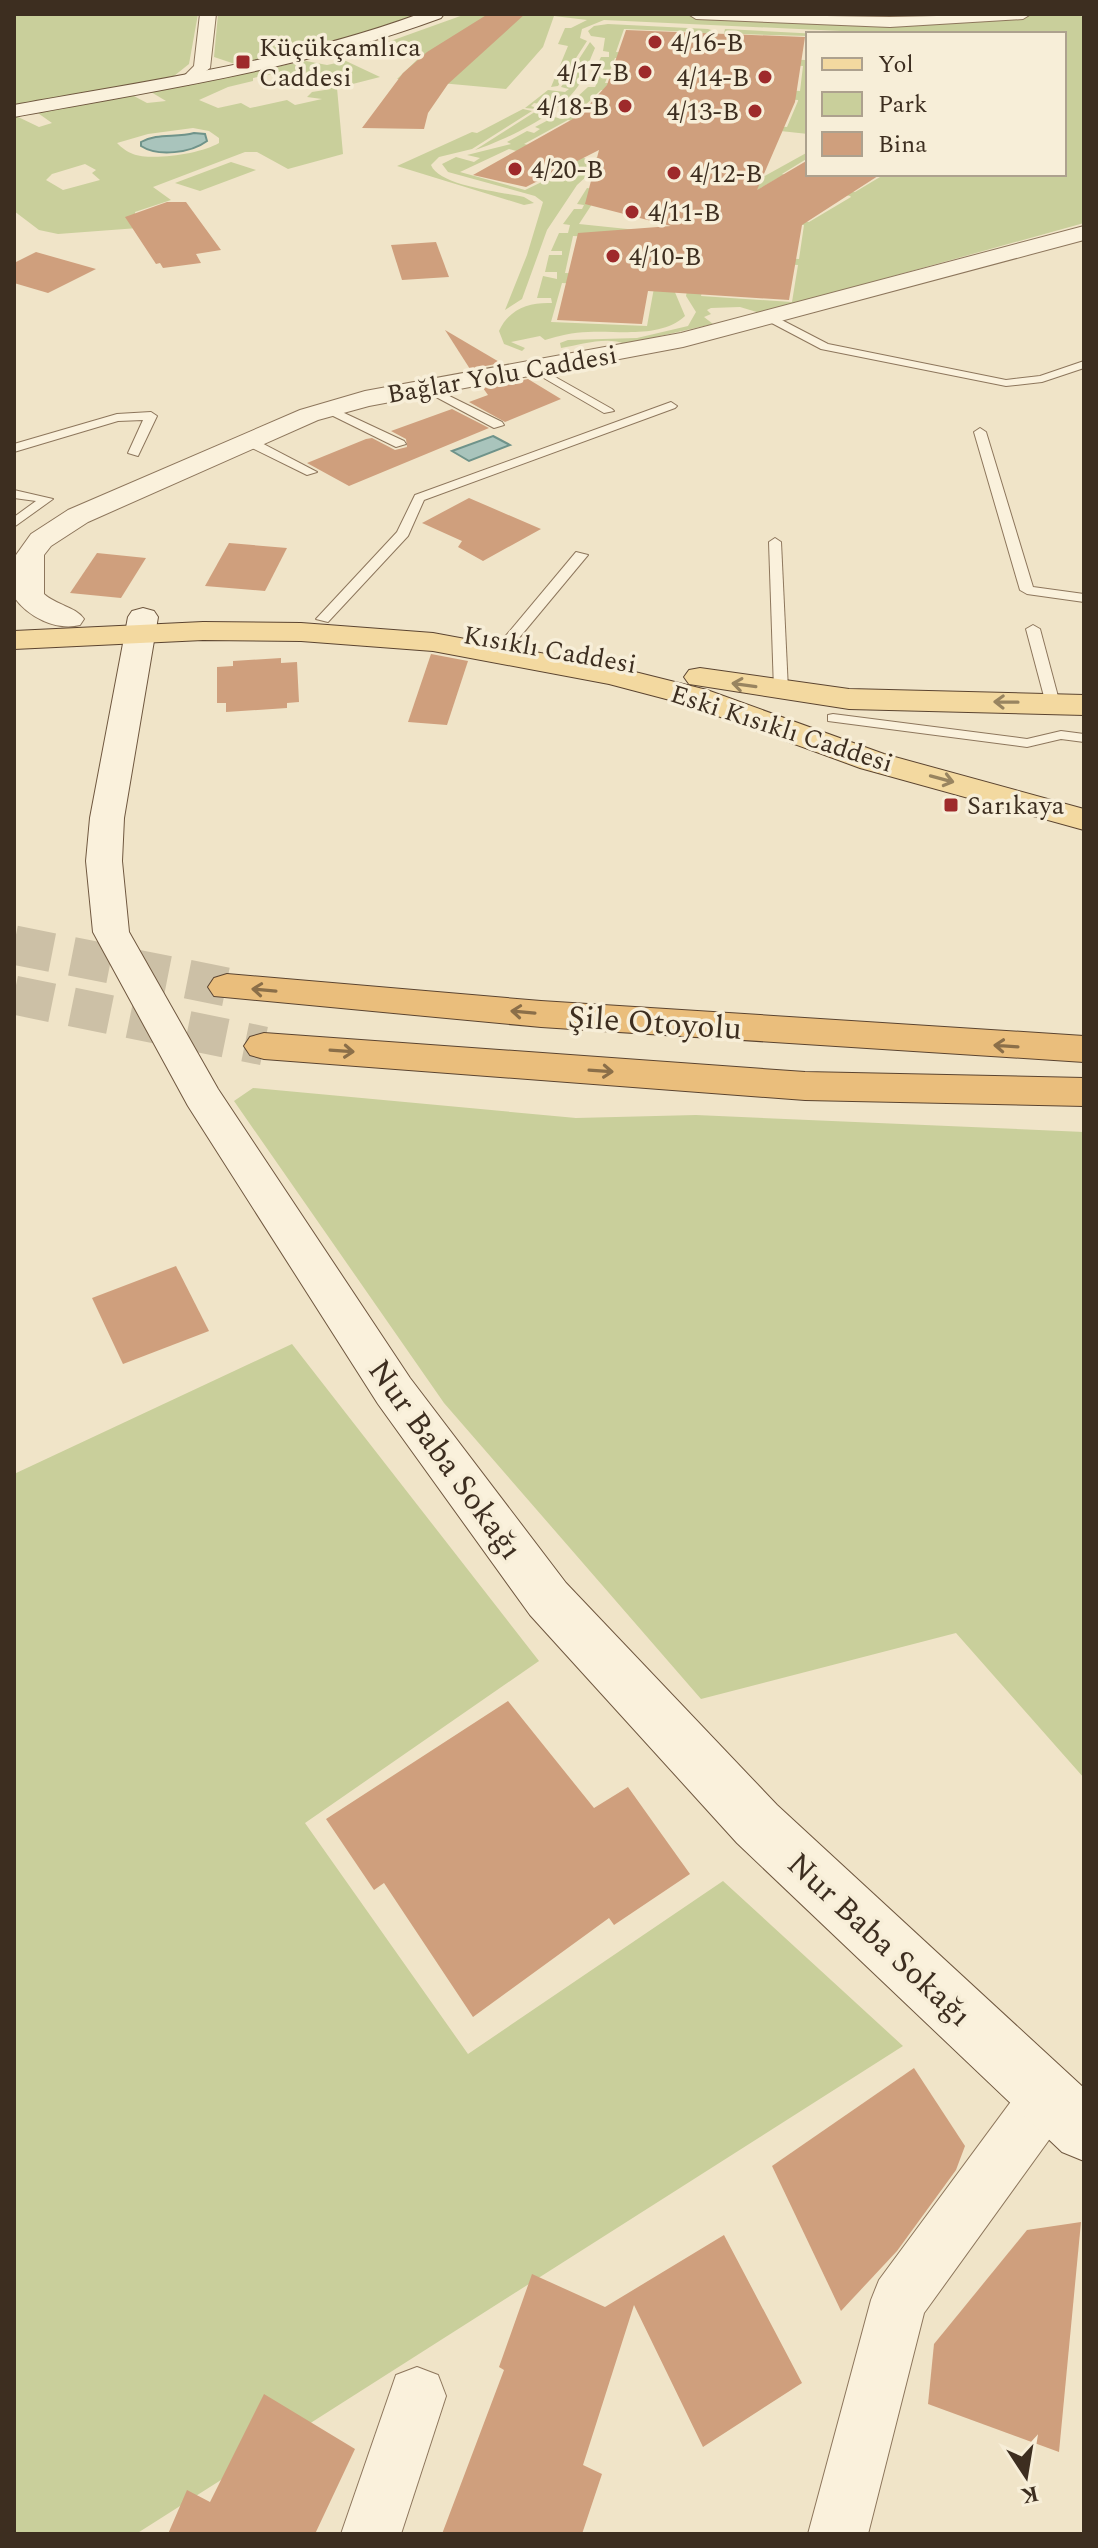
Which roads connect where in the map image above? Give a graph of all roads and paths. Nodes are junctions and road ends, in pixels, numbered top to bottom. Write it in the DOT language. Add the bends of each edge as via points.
graph roads {
  1 [pos="208,14"];
  2 [pos="435,14"];
  3 [pos="696,14"];
  4 [pos="1023,14"];
  5 [pos="188,80"];
  6 [pos="14,111"];
  7 [pos="1084,233"];
  8 [pos="770,318"];
  9 [pos="1084,364"];
  10 [pos="534,368"];
  11 [pos="427,388"];
  12 [pos="671,406"];
  13 [pos="327,409"];
  14 [pos="608,411"];
  15 [pos="498,425"];
  16 [pos="980,432"];
  17 [pos="248,441"];
  18 [pos="400,444"];
  19 [pos="14,448"];
  20 [pos="134,453"];
  21 [pos="311,472"];
  22 [pos="14,494"];
  23 [pos="14,523"];
  24 [pos="775,542"];
  25 [pos="581,555"];
  26 [pos="1084,598"];
  27 [pos="69,619"];
  28 [pos="323,619"];
  29 [pos="14,623"];
  30 [pos="142,625"];
  31 [pos="1033,629"];
  32 [pos="14,640"];
  33 [pos="509,641"];
  34 [pos="781,690"];
  35 [pos="1068,704"];
  36 [pos="841,709"];
  37 [pos="1084,738"];
  38 [pos="867,759"];
  39 [pos="1084,820"];
  40 [pos="227,987"];
  41 [pos="264,1046"];
  42 [pos="1084,1049"];
  43 [pos="805,1086"];
  44 [pos="1084,1092"];
  45 [pos="1084,1106"];
  46 [pos="1066,2113"];
  47 [pos="417,2396"];
  48 [pos="371,2534"];
  49 [pos="838,2534"];
  1 -- 5 [label="street" via="202,68"];
  2 -- 5 [label="main road" via="328,51"];
  3 -- 4 [label="street" via="890,22"];
  5 -- 6 [label="main road"];
  7 -- 8 [label="main road, Bağlar Yolu Caddesi"];
  8 -- 9 [label="lane" via="825,347 1006,383 1042,379"];
  8 -- 10 [label="main road, Bağlar Yolu Caddesi"];
  10 -- 11 [label="main road, Bağlar Yolu Caddesi"];
  10 -- 14 [label="lane"];
  11 -- 13 [label="main road, Bağlar Yolu Caddesi"];
  11 -- 15 [label="lane"];
  12 -- 28 [label="lane" via="419,498 403,533"];
  13 -- 17 [label="main road, Bağlar Yolu Caddesi"];
  13 -- 18 [label="lane"];
  16 -- 26 [label="lane" via="1027,590"];
  17 -- 21 [label="lane"];
  17 -- 27 [label="main road, Bağlar Yolu Caddesi" via="78,516 41,540 30,555 29,597 44,610"];
  19 -- 20 [label="lane" via="117,418 151,416"];
  22 -- 23 [label="lane" via="47,499"];
  24 -- 34 [label="lane"];
  25 -- 33 [label="lane"];
  27 -- 29 [label="main road, Kısıklı Caddesi"];
  27 -- 30 [label="main road, Kısıklı Caddesi"];
  28 -- 30 [label="main road, Kısıklı Caddesi"];
  28 -- 33 [label="main road, Kısıklı Caddesi" via="417,625"];
  30 -- 32 [label="main road, Kısıklı Caddesi"];
  30 -- 38 [label="main road, Eski Kısıklı Caddesi" via="433,642 611,675 696,697"];
  30 -- 46 [label="main road, Nur Baba Sokağı" via="107,818 104,861 111,932 202,1096 394,1391 548,1599 757,1824"];
  31 -- 35 [label="lane"];
  34 -- 33 [label="main road, Kısıklı Caddesi, one-way"];
  34 -- 36 [label="main road, Kısıklı Caddesi"];
  35 -- 36 [label="main road, Kısıklı Caddesi, one-way"];
  36 -- 37 [label="lane" via="1027,743 1061,735"];
  36 -- 38 [label="main road" via="830,725 838,740"];
  38 -- 39 [label="main road, Eski Kısıklı Caddesi, one-way"];
  42 -- 40 [label="highway, Şile Otoyolu, one-way" via="541,1014"];
  41 -- 43 [label="highway, Şile Otoyolu, one-way"];
  43 -- 44 [label="highway, Şile Otoyolu"];
  43 -- 45 [label="highway"];
  46 -- 49 [label="street" via="899,2300"];
  47 -- 48 [label="street"];
}
